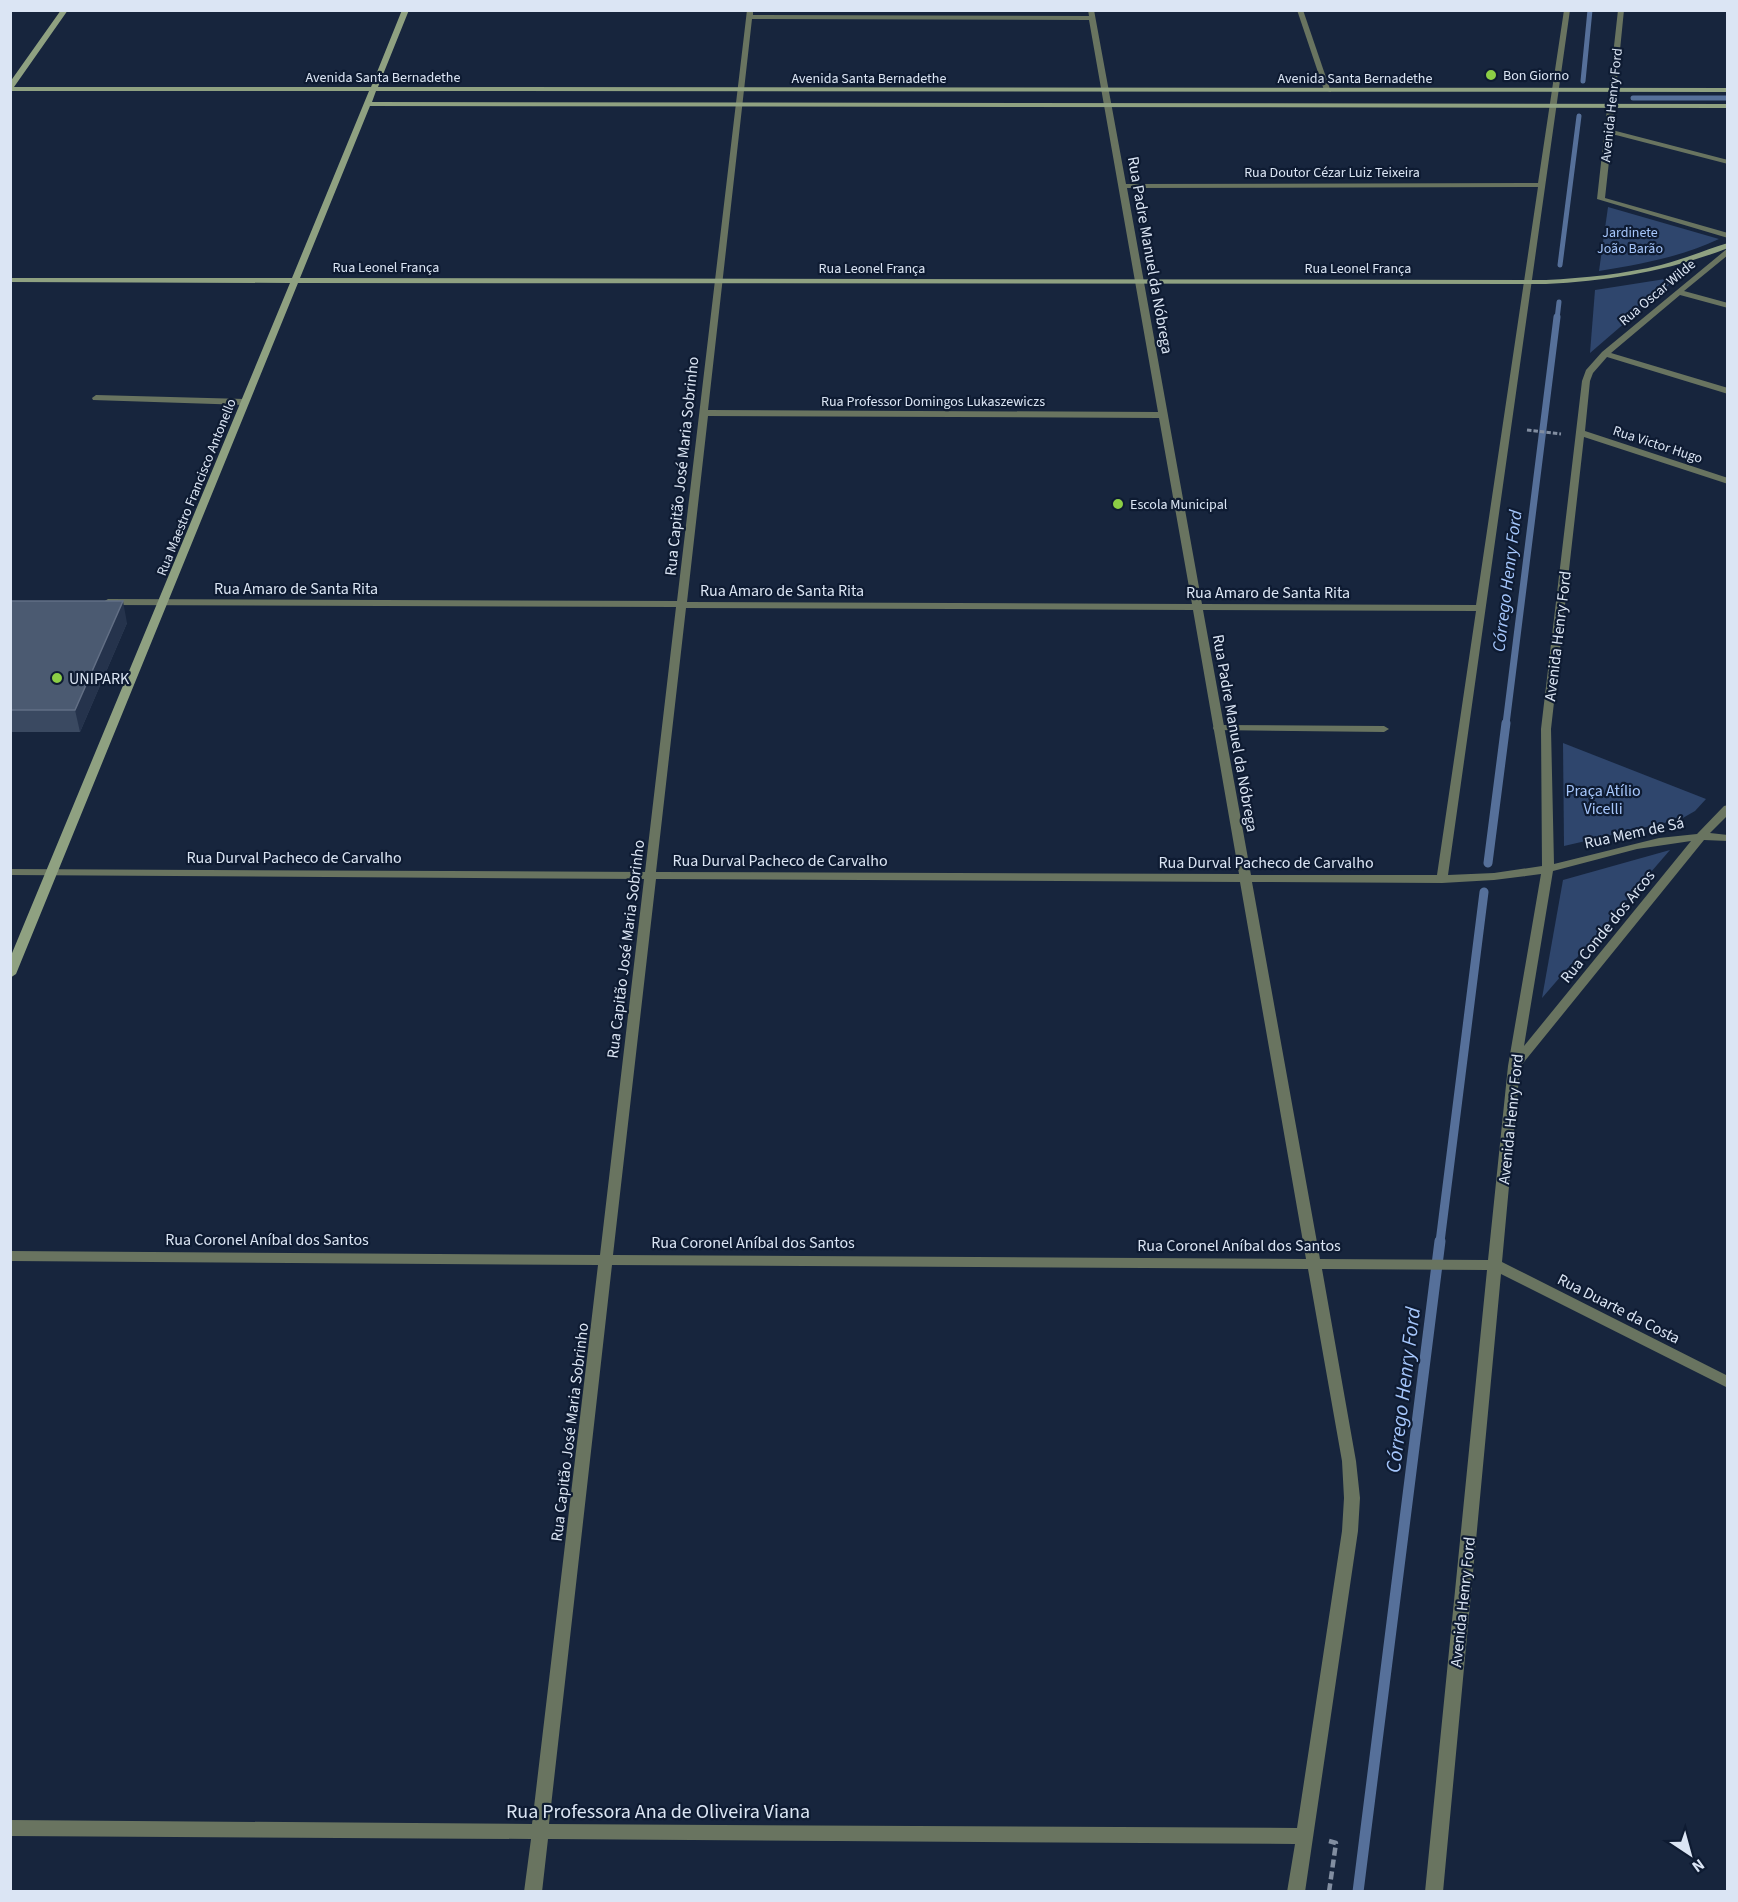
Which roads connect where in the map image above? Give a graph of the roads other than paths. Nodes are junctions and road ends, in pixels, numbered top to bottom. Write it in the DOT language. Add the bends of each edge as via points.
graph roads {
  1 [pos="65,10"];
  2 [pos="406,10"];
  3 [pos="1299,10"];
  4 [pos="1567,10"];
  5 [pos="1621,10"];
  6 [pos="749,14"];
  7 [pos="1091,14"];
  8 [pos="10,88"];
  9 [pos="372,89"];
  10 [pos="741,90"];
  11 [pos="1105,90"];
  12 [pos="1328,90"];
  13 [pos="1555,90"];
  14 [pos="1613,90"];
  15 [pos="1728,90"];
  16 [pos="367,104"];
  17 [pos="739,105"];
  18 [pos="1108,105"];
  19 [pos="1554,106"];
  20 [pos="1611,106"];
  21 [pos="1728,106"];
  22 [pos="1609,131"];
  23 [pos="1728,162"];
  24 [pos="1542,185"];
  25 [pos="1122,186"];
  26 [pos="1728,236"];
  27 [pos="1728,245"];
  28 [pos="1728,250"];
  29 [pos="10,280"];
  30 [pos="295,281"];
  31 [pos="719,281"];
  32 [pos="1139,282"];
  33 [pos="1528,282"];
  34 [pos="1678,292"];
  35 [pos="1728,306"];
  36 [pos="1605,354"];
  37 [pos="1728,391"];
  38 [pos="96,398"];
  39 [pos="245,402"];
  40 [pos="704,413"];
  41 [pos="1162,415"];
  42 [pos="1581,433"];
  43 [pos="1728,481"];
  44 [pos="93,602"];
  45 [pos="163,603"];
  46 [pos="682,605"];
  47 [pos="1197,607"];
  48 [pos="1480,608"];
  49 [pos="1218,729"];
  50 [pos="1384,729"];
  51 [pos="1728,808"];
  52 [pos="1701,836"];
  53 [pos="1728,838"];
  54 [pos="1548,869"];
  55 [pos="10,872"];
  56 [pos="52,873"];
  57 [pos="650,876"];
  58 [pos="1245,878"];
  59 [pos="1442,879"];
  60 [pos="10,974"];
  61 [pos="1514,1066"];
  62 [pos="10,1256"];
  63 [pos="606,1259"];
  64 [pos="1314,1263"];
  65 [pos="1495,1264"];
  66 [pos="1728,1383"];
  67 [pos="10,1828"];
  68 [pos="540,1831"];
  69 [pos="1305,1836"];
  70 [pos="533,1892"];
  71 [pos="1296,1892"];
  72 [pos="1434,1892"];
  1 -- 8 [label="main road"];
  2 -- 9 [label="main road, Rua Maestro Francisco Antonello"];
  3 -- 12 [label="street"];
  4 -- 13 [label="street"];
  5 -- 14 [label="street, Avenida Henry Ford"];
  6 -- 7 [label="street"];
  6 -- 10 [label="street, Rua Capitão José Maria Sobrinho"];
  7 -- 11 [label="street, Rua Padre Manuel da Nóbrega"];
  8 -- 9 [label="main road, Avenida Santa Bernadethe"];
  9 -- 10 [label="main road, Avenida Santa Bernadethe"];
  9 -- 16 [label="main road, Rua Maestro Francisco Antonello"];
  10 -- 11 [label="main road, Avenida Santa Bernadethe"];
  10 -- 17 [label="street, Rua Capitão José Maria Sobrinho"];
  11 -- 12 [label="main road, Avenida Santa Bernadethe"];
  11 -- 18 [label="street, Rua Padre Manuel da Nóbrega"];
  12 -- 13 [label="main road, Avenida Santa Bernadethe"];
  13 -- 14 [label="main road, Avenida Santa Bernadethe"];
  13 -- 19 [label="street"];
  14 -- 15 [label="main road, Avenida Santa Bernadethe"];
  14 -- 20 [label="street, Avenida Henry Ford"];
  16 -- 17 [label="main road, Avenida Santa Bernadethe"];
  16 -- 30 [label="main road, Rua Maestro Francisco Antonello"];
  17 -- 18 [label="main road, Avenida Santa Bernadethe"];
  17 -- 31 [label="street, Rua Capitão José Maria Sobrinho"];
  18 -- 19 [label="main road, Avenida Santa Bernadethe"];
  18 -- 25 [label="street, Rua Padre Manuel da Nóbrega"];
  19 -- 20 [label="main road, Avenida Santa Bernadethe"];
  19 -- 24 [label="street"];
  20 -- 21 [label="main road, Avenida Santa Bernadethe"];
  20 -- 22 [label="street, Avenida Henry Ford"];
  22 -- 23 [label="street"];
  22 -- 26 [label="street, Avenida Henry Ford" via="1601,199"];
  24 -- 25 [label="street, Rua Doutor Cézar Luiz Teixeira"];
  24 -- 33 [label="street"];
  25 -- 32 [label="street, Rua Padre Manuel da Nóbrega"];
  27 -- 33 [label="main road, Rua Leonel França" via="1685,262 1629,275"];
  28 -- 34 [label="street, Rua Oscar Wilde"];
  29 -- 30 [label="main road, Rua Leonel França"];
  30 -- 31 [label="main road, Rua Leonel França"];
  30 -- 39 [label="main road, Rua Maestro Francisco Antonello"];
  31 -- 32 [label="main road, Rua Leonel França"];
  31 -- 40 [label="street, Rua Capitão José Maria Sobrinho"];
  32 -- 33 [label="main road, Rua Leonel França"];
  32 -- 41 [label="street, Rua Padre Manuel da Nóbrega"];
  33 -- 48 [label="street"];
  34 -- 35 [label="street"];
  34 -- 36 [label="street, Rua Oscar Wilde"];
  36 -- 37 [label="street"];
  36 -- 42 [label="street, Avenida Henry Ford" via="1589,372"];
  38 -- 39 [label="street"];
  39 -- 45 [label="main road, Rua Maestro Francisco Antonello"];
  40 -- 41 [label="street, Rua Professor Domingos Lukaszewiczs"];
  40 -- 46 [label="street, Rua Capitão José Maria Sobrinho"];
  41 -- 47 [label="street, Rua Padre Manuel da Nóbrega"];
  42 -- 43 [label="street, Rua Victor Hugo"];
  42 -- 54 [label="street, Avenida Henry Ford" via="1546,729"];
  44 -- 45 [label="street, Rua Amaro de Santa Rita"];
  45 -- 46 [label="street, Rua Amaro de Santa Rita"];
  45 -- 56 [label="main road, Rua Maestro Francisco Antonello"];
  46 -- 47 [label="street, Rua Amaro de Santa Rita"];
  46 -- 57 [label="street, Rua Capitão José Maria Sobrinho"];
  47 -- 48 [label="street, Rua Amaro de Santa Rita"];
  47 -- 49 [label="street, Rua Padre Manuel da Nóbrega"];
  48 -- 59 [label="street"];
  49 -- 50 [label="street"];
  49 -- 58 [label="street, Rua Padre Manuel da Nóbrega"];
  51 -- 52 [label="street, Rua Conde dos Arcos"];
  52 -- 53 [label="street, Rua Mem de Sá"];
  52 -- 54 [label="street, Rua Mem de Sá" via="1647,843"];
  52 -- 61 [label="street, Rua Conde dos Arcos"];
  54 -- 59 [label="street, Rua Durval Pacheco de Carvalho"];
  54 -- 61 [label="street, Avenida Henry Ford"];
  55 -- 56 [label="street, Rua Durval Pacheco de Carvalho"];
  56 -- 57 [label="street, Rua Durval Pacheco de Carvalho"];
  56 -- 60 [label="main road, Rua Maestro Francisco Antonello"];
  57 -- 58 [label="street, Rua Durval Pacheco de Carvalho"];
  57 -- 63 [label="street, Rua Capitão José Maria Sobrinho"];
  58 -- 59 [label="street, Rua Durval Pacheco de Carvalho"];
  58 -- 64 [label="street, Rua Padre Manuel da Nóbrega"];
  61 -- 65 [label="street, Avenida Henry Ford"];
  62 -- 63 [label="street, Rua Coronel Aníbal dos Santos"];
  63 -- 64 [label="street, Rua Coronel Aníbal dos Santos"];
  63 -- 68 [label="street, Rua Capitão José Maria Sobrinho"];
  64 -- 65 [label="street, Rua Coronel Aníbal dos Santos"];
  64 -- 69 [label="street, Rua Padre Manuel da Nóbrega" via="1352,1498"];
  65 -- 66 [label="street, Rua Duarte da Costa"];
  65 -- 72 [label="street, Avenida Henry Ford"];
  67 -- 68 [label="street, Rua Professora Ana de Oliveira Viana"];
  68 -- 69 [label="street, Rua Professora Ana de Oliveira Viana"];
  68 -- 70 [label="street, Rua Capitão José Maria Sobrinho"];
  69 -- 71 [label="street"];
}
